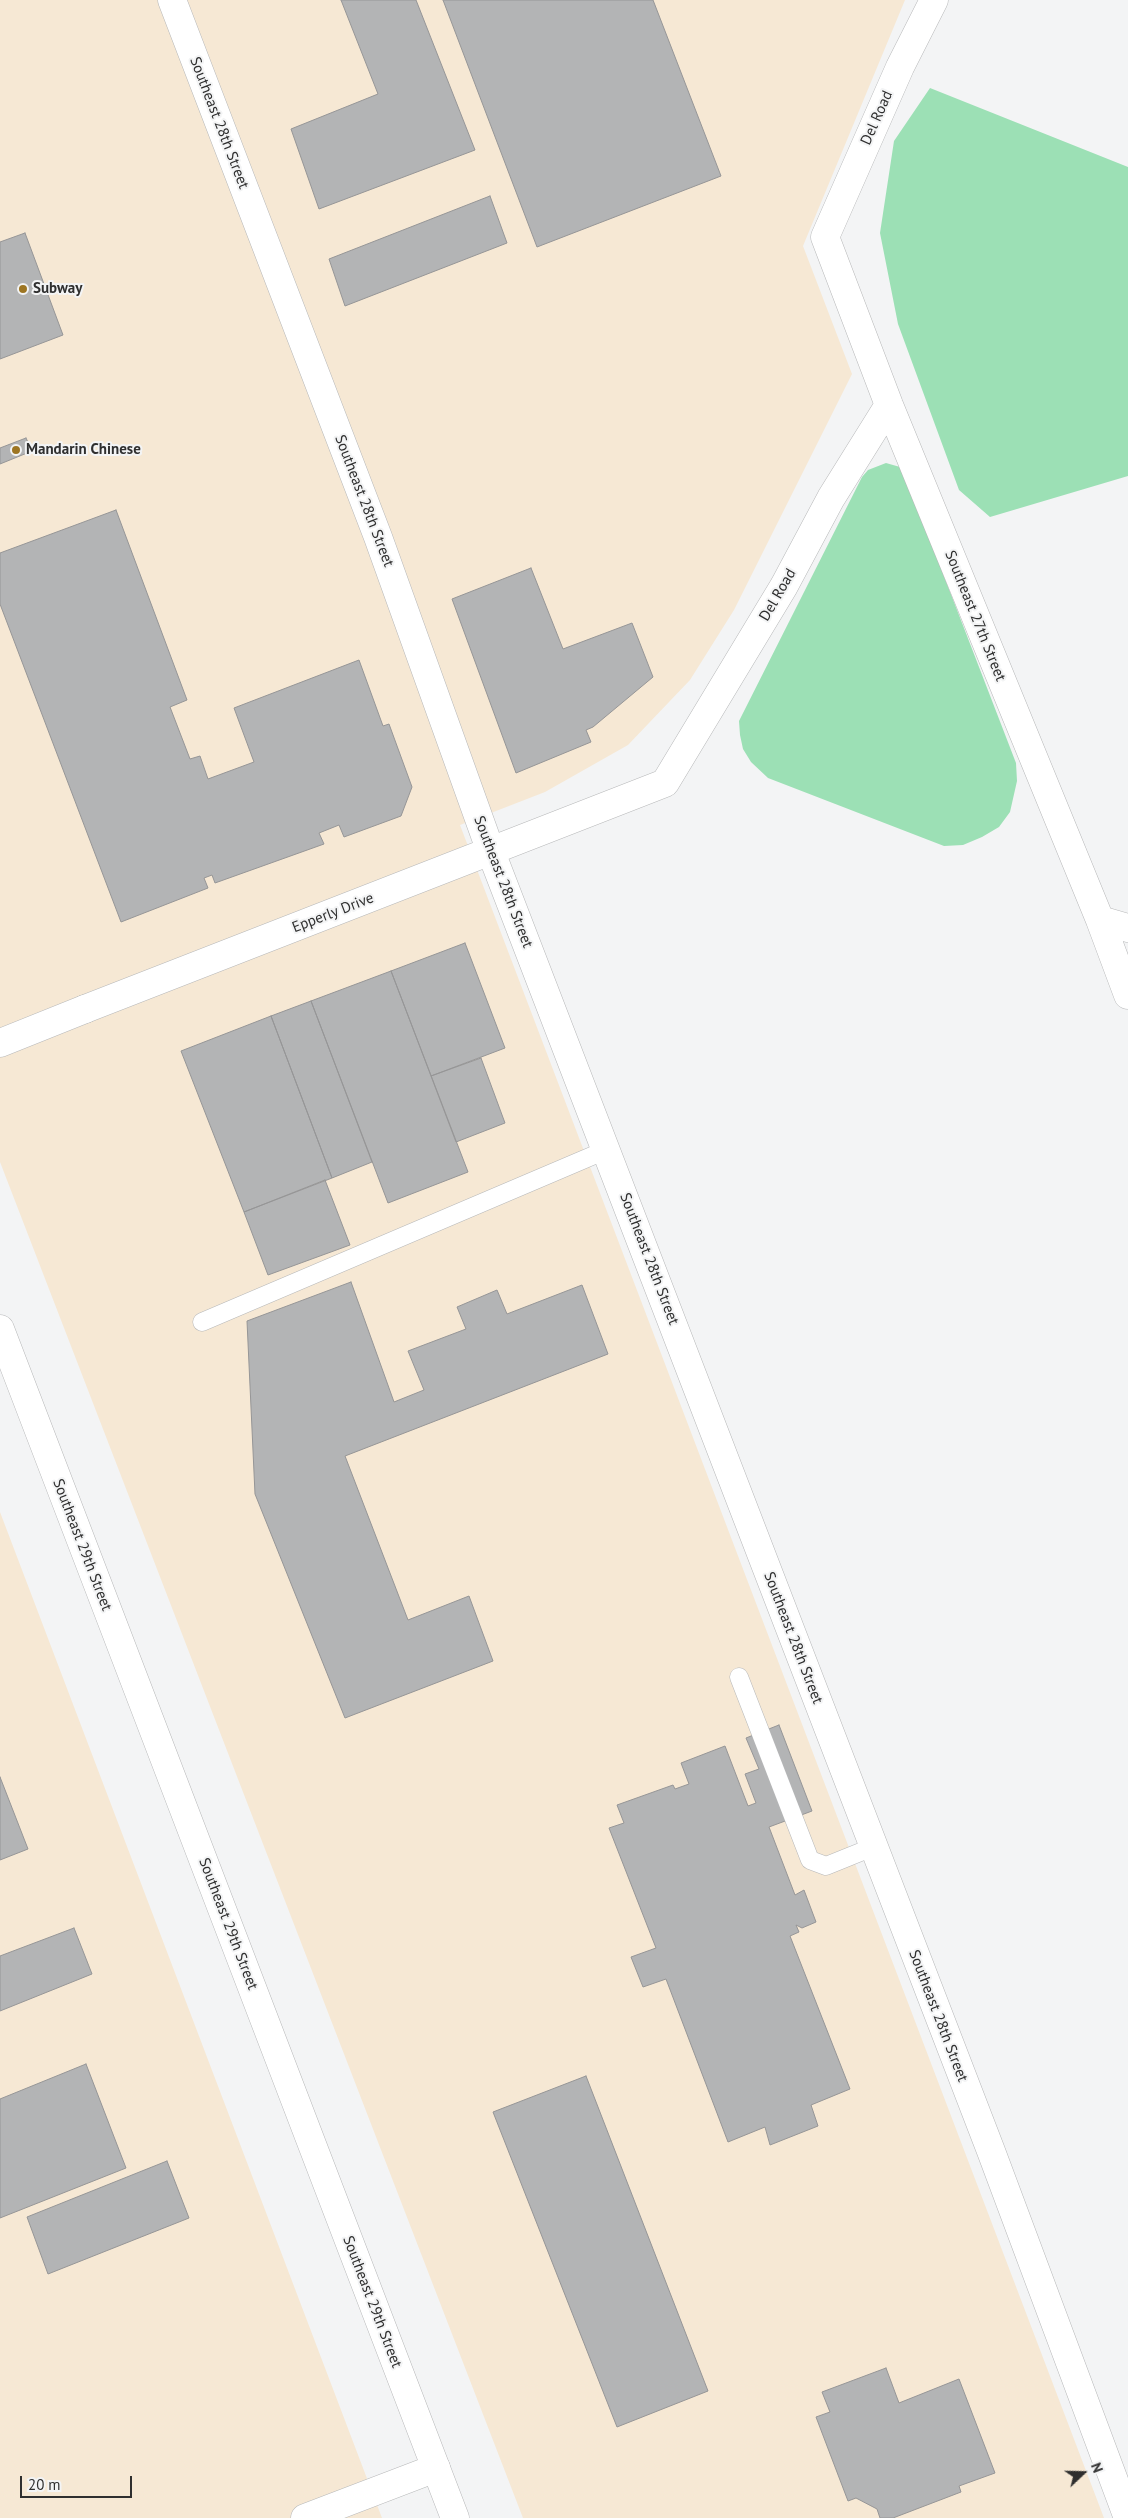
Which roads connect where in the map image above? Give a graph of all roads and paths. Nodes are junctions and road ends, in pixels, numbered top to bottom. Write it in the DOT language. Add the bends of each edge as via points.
graph roads {
  1 [pos="172,0"];
  2 [pos="934,0"];
  3 [pos="825,237"];
  4 [pos="889,405"];
  5 [pos="665,783"];
  6 [pos="491,852"];
  7 [pos="1100,920"];
  8 [pos="1128,928"];
  9 [pos="1128,995"];
  10 [pos="0,1043"];
  11 [pos="606,1150"];
  12 [pos="202,1322"];
  13 [pos="0,1329"];
  14 [pos="739,1677"];
  15 [pos="873,1847"];
  16 [pos="436,2468"];
  17 [pos="305,2518"];
  18 [pos="455,2518"];
  19 [pos="1128,2518"];
  1 -- 6 [label="street, Southeast 28th Street" via="378,537"];
  2 -- 3 [label="street, Del Road" via="900,67"];
  3 -- 4 [label="street, Southeast 27th Street"];
  4 -- 5 [label="street, Del Road"];
  4 -- 7 [label="street, Southeast 27th Street"];
  5 -- 6 [label="street, Epperly Drive"];
  6 -- 10 [label="street, Epperly Drive"];
  6 -- 11 [label="street, Southeast 28th Street"];
  7 -- 8 [label="street"];
  7 -- 9 [label="street, Southeast 27th Street"];
  11 -- 12 [label="lane"];
  11 -- 15 [label="street, Southeast 28th Street"];
  13 -- 16 [label="street, Southeast 29th Street"];
  14 -- 15 [label="lane" via="810,1860 826,1866"];
  15 -- 19 [label="street, Southeast 28th Street"];
  16 -- 17 [label="street"];
  16 -- 18 [label="street, Southeast 29th Street"];
}
